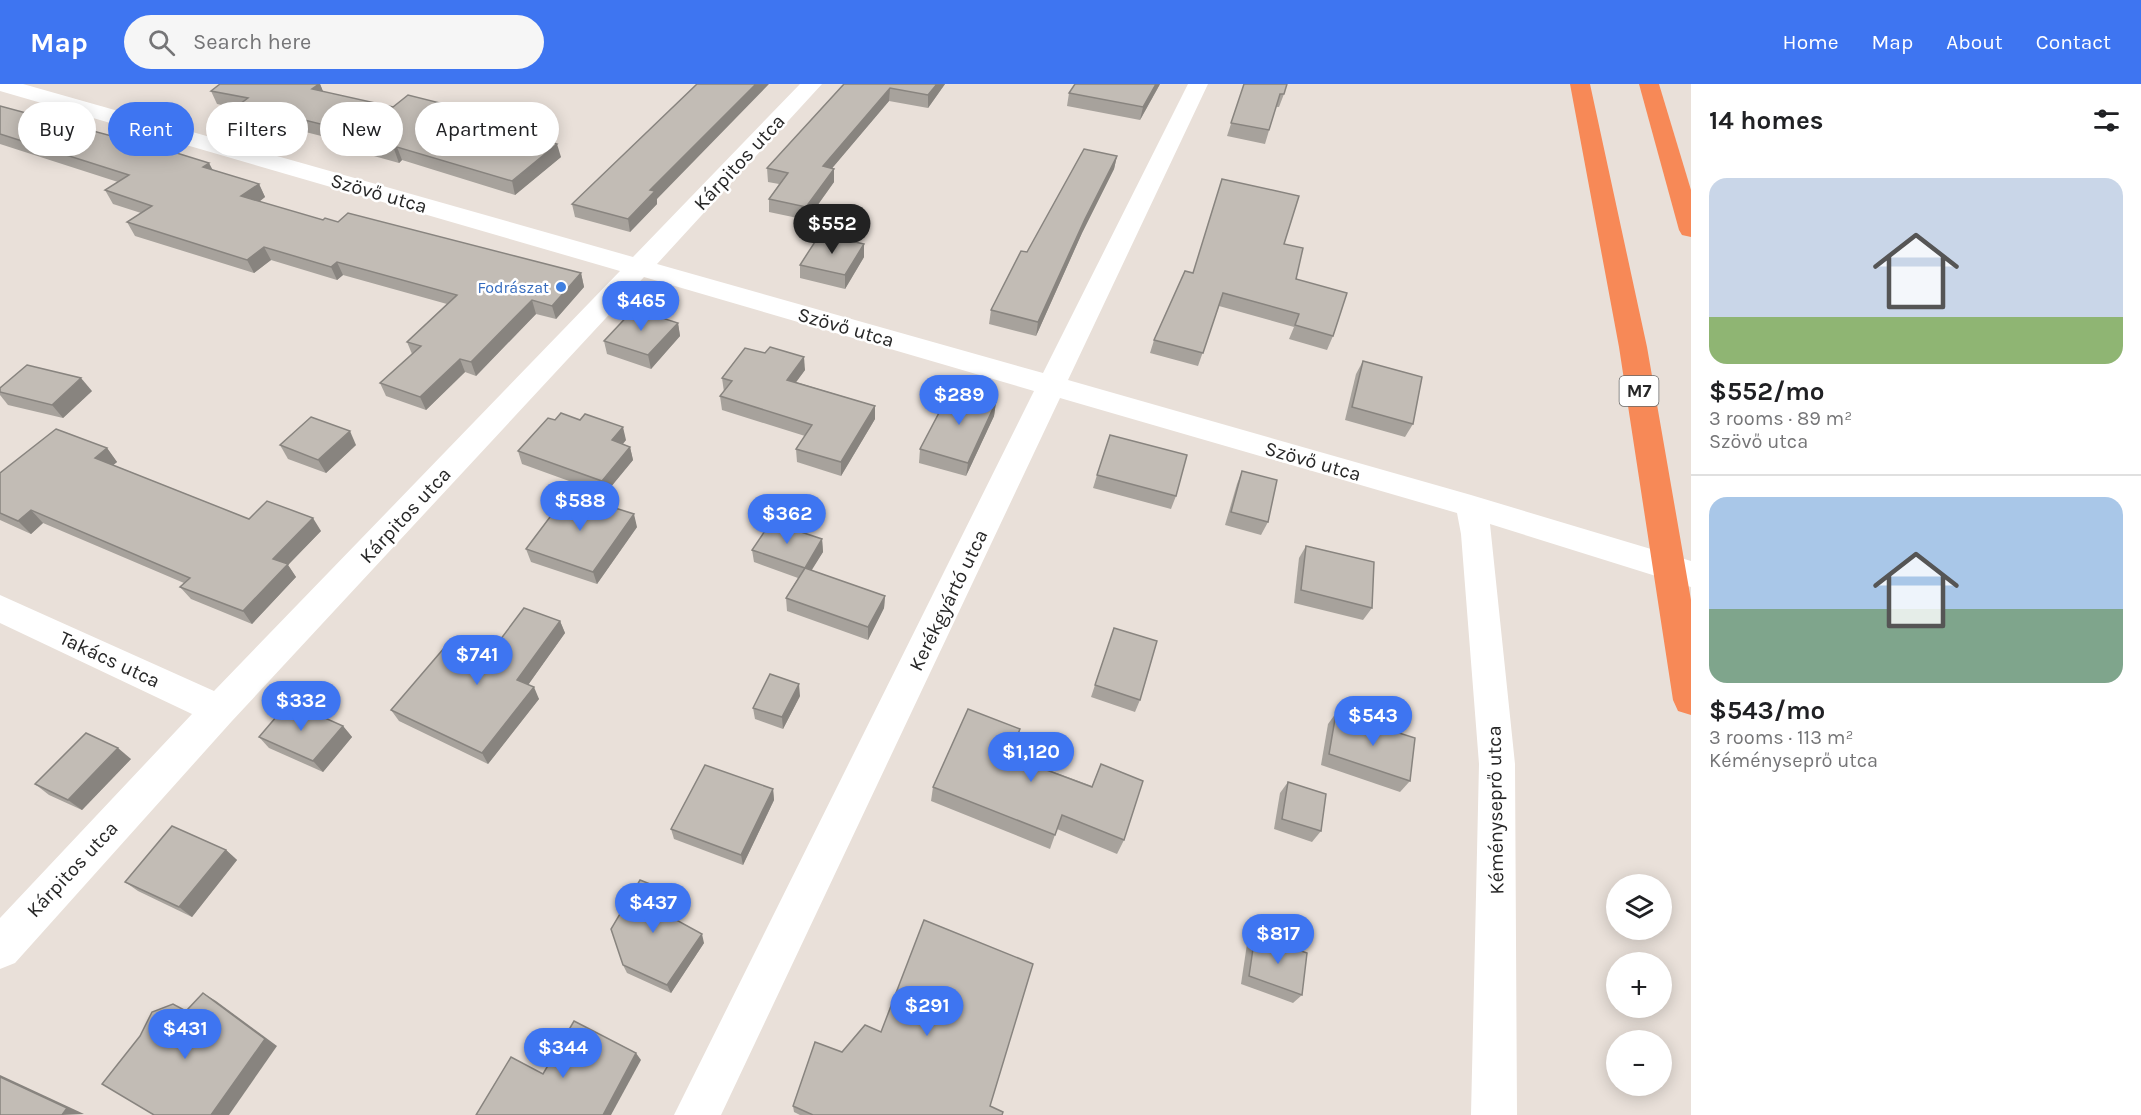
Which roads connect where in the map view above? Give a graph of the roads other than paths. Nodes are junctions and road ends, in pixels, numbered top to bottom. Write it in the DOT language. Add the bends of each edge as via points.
graph roads {
  1 [pos="812,84"];
  2 [pos="1198,84"];
  3 [pos="1580,84"];
  4 [pos="1649,84"];
  5 [pos="41,89"];
  6 [pos="3,96"];
  7 [pos="1691,230"];
  8 [pos="640,267"];
  9 [pos="1053,386"];
  10 [pos="1471,506"];
  11 [pos="1691,574"];
  12 [pos="0,608"];
  13 [pos="1691,700"];
  14 [pos="219,711"];
  15 [pos="0,948"];
  16 [pos="697,1115"];
  17 [pos="1494,1115"];
  1 -- 8 [label="street, Kárpitos utca"];
  2 -- 9 [label="street, Kerékgyártó utca"];
  3 -- 13 [label="highway, M7" via="1633,347"];
  4 -- 7 [label="highway"];
  5 -- 6 [label="street, Szövő utca"];
  5 -- 8 [label="street, Szövő utca"];
  8 -- 9 [label="street, Szövő utca"];
  8 -- 14 [label="street, Kárpitos utca"];
  9 -- 10 [label="street, Szövő utca"];
  9 -- 16 [label="street, Kerékgyártó utca"];
  10 -- 11 [label="street, Szövő utca"];
  10 -- 17 [label="street, Kéményseprő utca" via="1477,534 1497,764"];
  12 -- 14 [label="street, Takács utca"];
  14 -- 15 [label="street, Kárpitos utca"];
}
